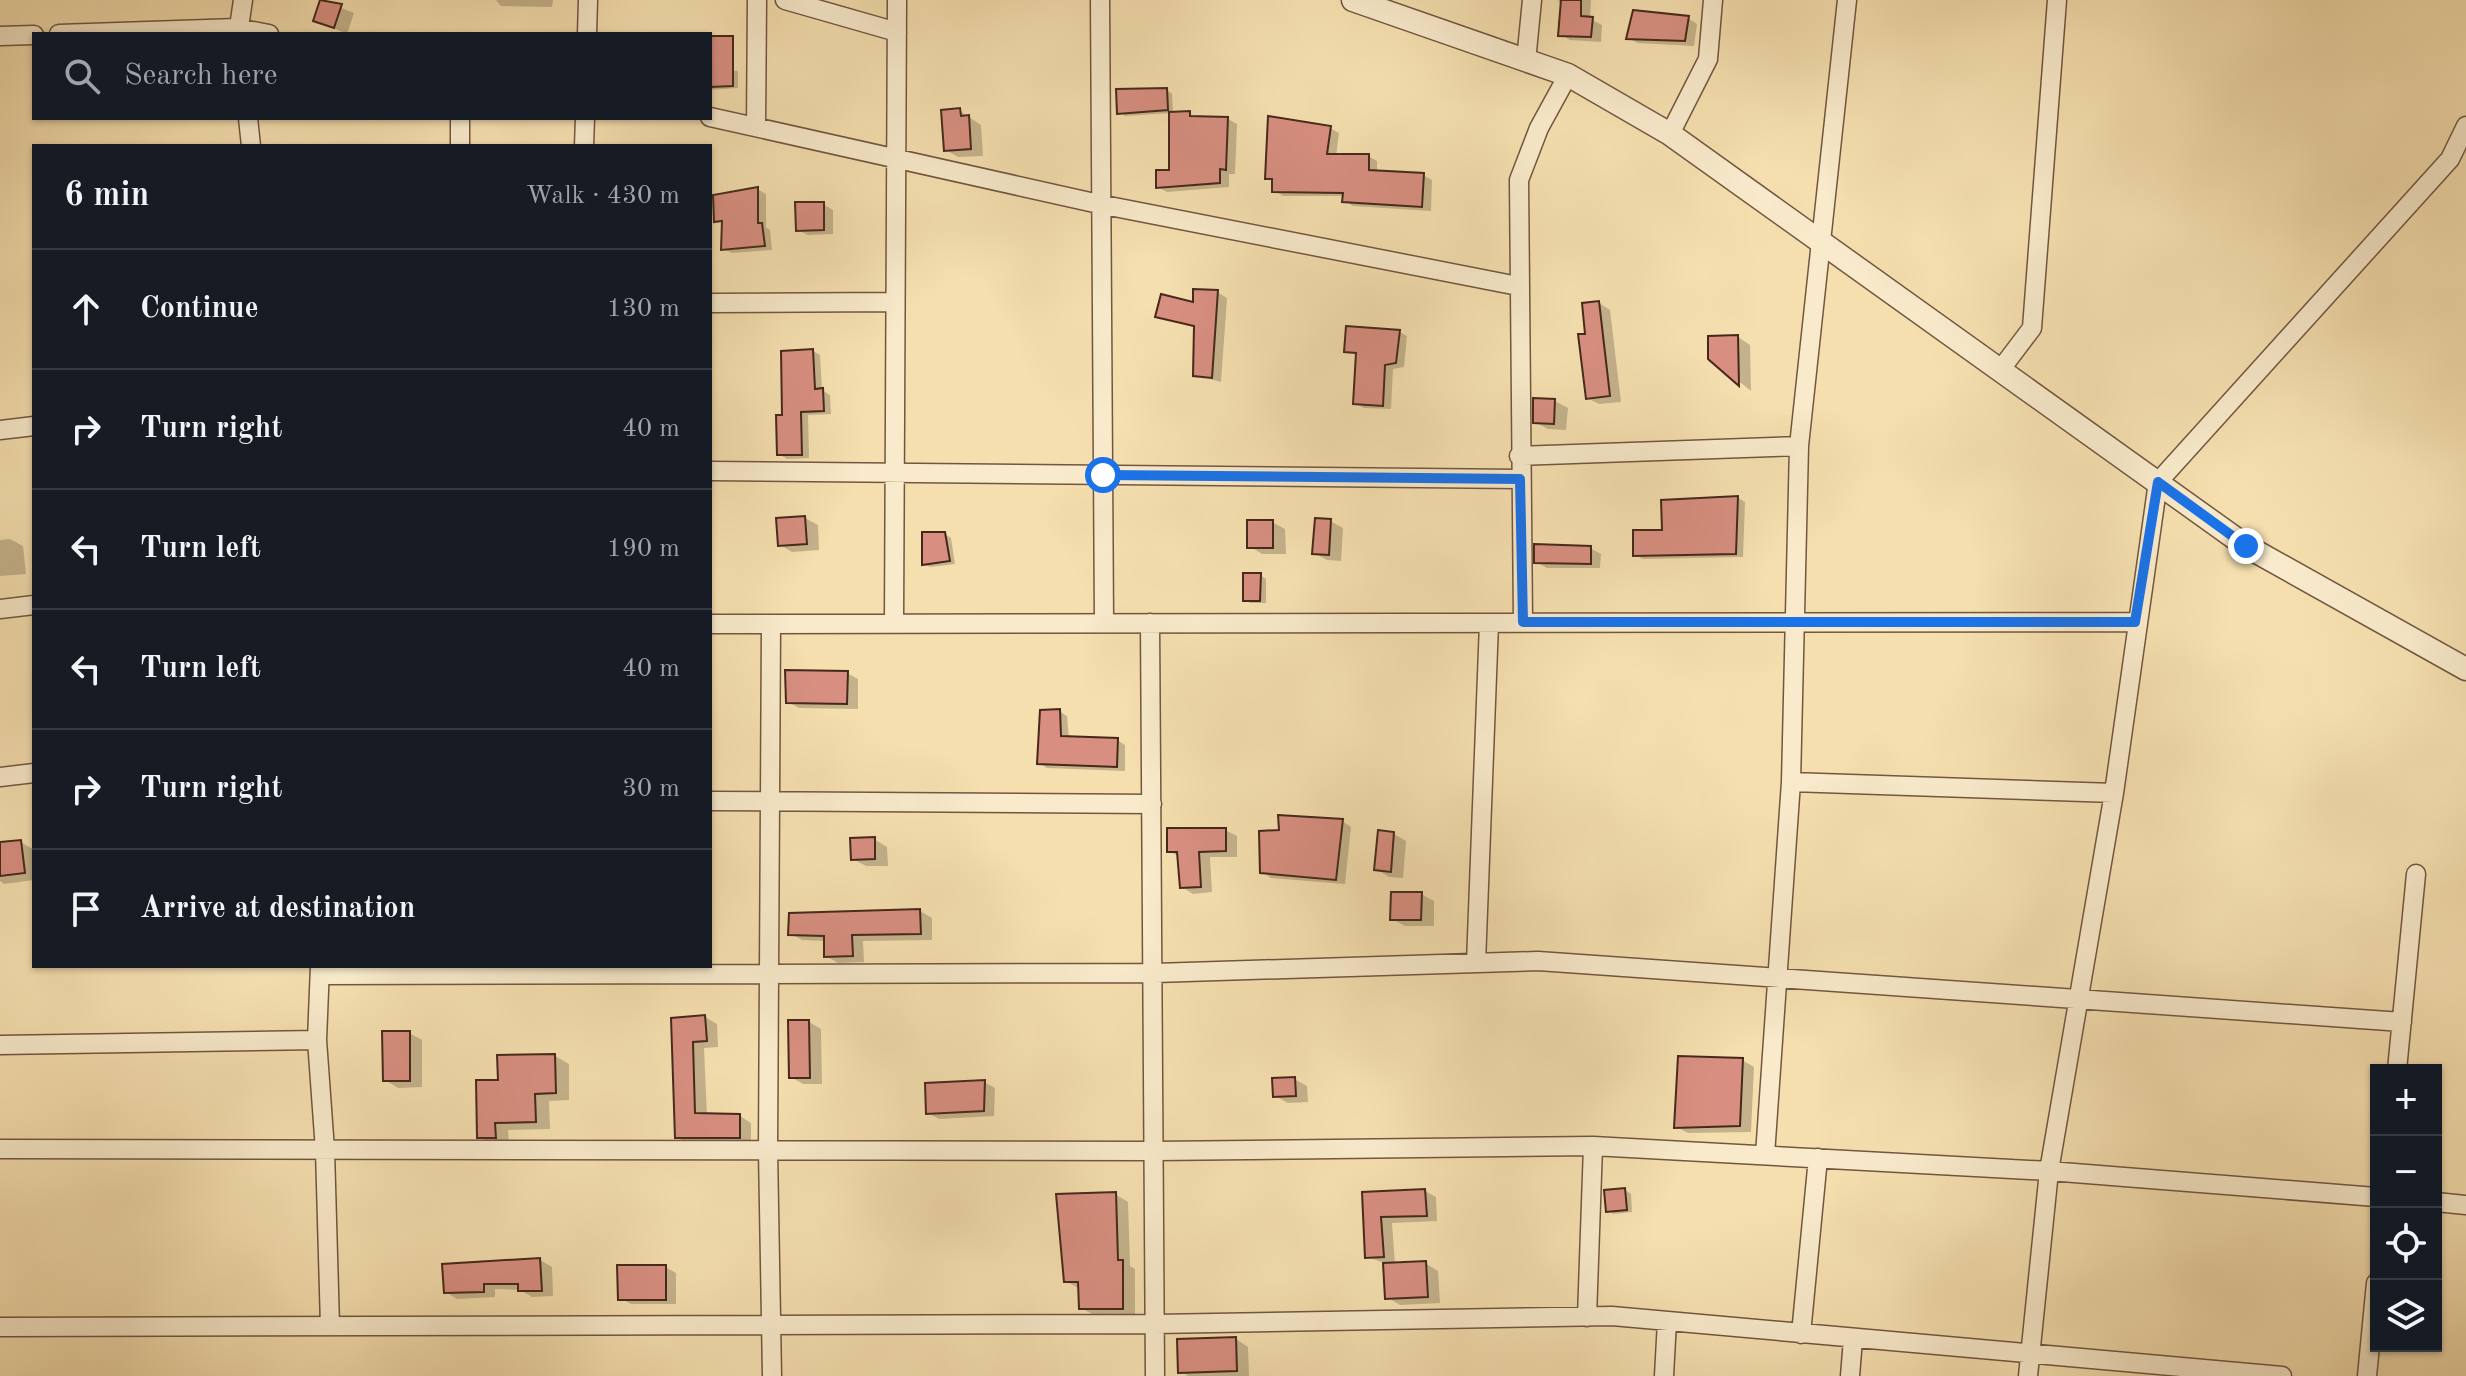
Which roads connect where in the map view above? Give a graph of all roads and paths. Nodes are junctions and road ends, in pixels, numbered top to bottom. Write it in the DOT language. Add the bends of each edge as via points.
graph roads {
  1 [pos="243,0"];
  2 [pos="588,0"];
  3 [pos="757,0"];
  4 [pos="785,0"];
  5 [pos="897,0"];
  6 [pos="1100,0"];
  7 [pos="1353,0"];
  8 [pos="1532,0"];
  9 [pos="1713,0"];
  10 [pos="1847,0"];
  11 [pos="2057,0"];
  12 [pos="237,31"];
  13 [pos="178,32"];
  14 [pos="587,32"];
  15 [pos="897,32"];
  16 [pos="32,35"];
  17 [pos="0,36"];
  18 [pos="1526,61"];
  19 [pos="1568,75"];
  20 [pos="712,117"];
  21 [pos="248,120"];
  22 [pos="460,120"];
  23 [pos="585,120"];
  24 [pos="2466,126"];
  25 [pos="756,127"];
  26 [pos="1670,134"];
  27 [pos="251,144"];
  28 [pos="460,144"];
  29 [pos="584,144"];
  30 [pos="894,158"];
  31 [pos="1099,204"];
  32 [pos="1819,238"];
  33 [pos="1518,286"];
  34 [pos="894,302"];
  35 [pos="712,303"];
  36 [pos="2001,369"];
  37 [pos="32,426"];
  38 [pos="0,430"];
  39 [pos="1799,446"];
  40 [pos="1519,456"];
  41 [pos="712,471"];
  42 [pos="893,475"];
  43 [pos="1103,475"];
  44 [pos="1520,479"];
  45 [pos="2158,482"];
  46 [pos="32,605"];
  47 [pos="0,609"];
  48 [pos="1523,622"];
  49 [pos="1794,622"];
  50 [pos="2135,622"];
  51 [pos="894,623"];
  52 [pos="1104,623"];
  53 [pos="1150,623"];
  54 [pos="1489,623"];
  55 [pos="712,624"];
  56 [pos="771,624"];
  57 [pos="2466,669"];
  58 [pos="32,773"];
  59 [pos="0,777"];
  60 [pos="1791,782"];
  61 [pos="2114,793"];
  62 [pos="712,801"];
  63 [pos="770,801"];
  64 [pos="1152,804"];
  65 [pos="2416,874"];
  66 [pos="1476,963"];
  67 [pos="320,970"];
  68 [pos="769,973"];
  69 [pos="1155,973"];
  70 [pos="1776,976"];
  71 [pos="2081,999"];
  72 [pos="2402,1022"];
  73 [pos="317,1040"];
  74 [pos="0,1045"];
  75 [pos="2398,1064"];
  76 [pos="1593,1146"];
  77 [pos="0,1149"];
  78 [pos="325,1150"];
  79 [pos="768,1150"];
  80 [pos="1155,1151"];
  81 [pos="1765,1155"];
  82 [pos="1818,1158"];
  83 [pos="2049,1171"];
  84 [pos="2370,1197"];
  85 [pos="2442,1203"];
  86 [pos="2466,1205"];
  87 [pos="1587,1317"];
  88 [pos="1667,1321"];
  89 [pos="1155,1324"];
  90 [pos="771,1325"];
  91 [pos="330,1326"];
  92 [pos="0,1327"];
  93 [pos="1801,1334"];
  94 [pos="1853,1339"];
  95 [pos="2370,1345"];
  96 [pos="2030,1355"];
  97 [pos="2200,1372"];
  98 [pos="772,1376"];
  99 [pos="1155,1376"];
  100 [pos="1664,1376"];
  101 [pos="1850,1376"];
  102 [pos="2028,1376"];
  103 [pos="2282,1376"];
  104 [pos="2367,1376"];
  1 -- 12 [label="street"];
  2 -- 14 [label="street"];
  3 -- 25 [label="street"];
  4 -- 15 [label="street"];
  5 -- 15 [label="street"];
  6 -- 31 [label="street"];
  7 -- 18 [label="street"];
  8 -- 18 [label="street"];
  9 -- 26 [label="street" via="1708,59"];
  10 -- 32 [label="street"];
  11 -- 36 [label="street" via="2032,328"];
  12 -- 13 [label="street"];
  15 -- 30 [label="street"];
  16 -- 17 [label="street"];
  18 -- 19 [label="street"];
  19 -- 26 [label="street"];
  19 -- 33 [label="street" via="1519,180"];
  20 -- 25 [label="street"];
  21 -- 27 [label="street"];
  22 -- 28 [label="street"];
  23 -- 29 [label="street"];
  24 -- 45 [label="street" via="2450,159"];
  25 -- 30 [label="street"];
  26 -- 32 [label="street"];
  30 -- 31 [label="street"];
  30 -- 34 [label="street"];
  31 -- 33 [label="street"];
  31 -- 43 [label="street"];
  32 -- 36 [label="street"];
  32 -- 39 [label="street"];
  33 -- 40 [label="street"];
  34 -- 35 [label="street"];
  34 -- 42 [label="street"];
  36 -- 45 [label="street"];
  37 -- 38 [label="street"];
  39 -- 40 [label="street"];
  39 -- 49 [label="street"];
  40 -- 44 [label="street"];
  41 -- 42 [label="street"];
  42 -- 43 [label="street"];
  42 -- 51 [label="street"];
  43 -- 44 [label="street"];
  43 -- 52 [label="street"];
  44 -- 48 [label="street"];
  45 -- 50 [label="street"];
  45 -- 57 [label="street" via="2246,546"];
  46 -- 47 [label="street"];
  48 -- 49 [label="street"];
  48 -- 54 [label="street"];
  49 -- 50 [label="street"];
  49 -- 60 [label="street"];
  50 -- 61 [label="street"];
  51 -- 52 [label="street"];
  51 -- 56 [label="street"];
  52 -- 53 [label="street"];
  53 -- 54 [label="street"];
  53 -- 64 [label="street"];
  54 -- 66 [label="street"];
  55 -- 56 [label="street"];
  56 -- 63 [label="street"];
  58 -- 59 [label="street"];
  60 -- 61 [label="street"];
  60 -- 70 [label="street"];
  61 -- 71 [label="street"];
  62 -- 63 [label="street"];
  63 -- 64 [label="street"];
  63 -- 68 [label="street"];
  64 -- 69 [label="street"];
  65 -- 72 [label="street"];
  66 -- 69 [label="street"];
  66 -- 70 [label="street" via="1538,961"];
  67 -- 68 [label="street"];
  67 -- 73 [label="street"];
  68 -- 69 [label="street"];
  68 -- 79 [label="street"];
  69 -- 80 [label="street"];
  70 -- 71 [label="street"];
  70 -- 81 [label="street"];
  71 -- 72 [label="street"];
  71 -- 83 [label="street"];
  72 -- 75 [label="street"];
  73 -- 74 [label="street"];
  73 -- 78 [label="street"];
  76 -- 80 [label="street"];
  76 -- 81 [label="street"];
  76 -- 87 [label="street"];
  77 -- 78 [label="street"];
  78 -- 79 [label="street"];
  78 -- 91 [label="street"];
  79 -- 80 [label="street"];
  79 -- 90 [label="street"];
  80 -- 89 [label="street"];
  81 -- 82 [label="street"];
  82 -- 83 [label="street"];
  82 -- 93 [label="street"];
  83 -- 84 [label="street"];
  83 -- 96 [label="street"];
  85 -- 86 [label="street"];
  87 -- 88 [label="street"];
  87 -- 89 [label="street"];
  88 -- 93 [label="street"];
  88 -- 100 [label="street"];
  89 -- 90 [label="street"];
  89 -- 99 [label="street"];
  90 -- 91 [label="street"];
  90 -- 98 [label="street"];
  91 -- 92 [label="street"];
  93 -- 94 [label="street"];
  94 -- 96 [label="street"];
  94 -- 101 [label="street"];
  95 -- 104 [label="street"];
  96 -- 97 [label="street"];
  96 -- 102 [label="street"];
  97 -- 103 [label="street"];
}
